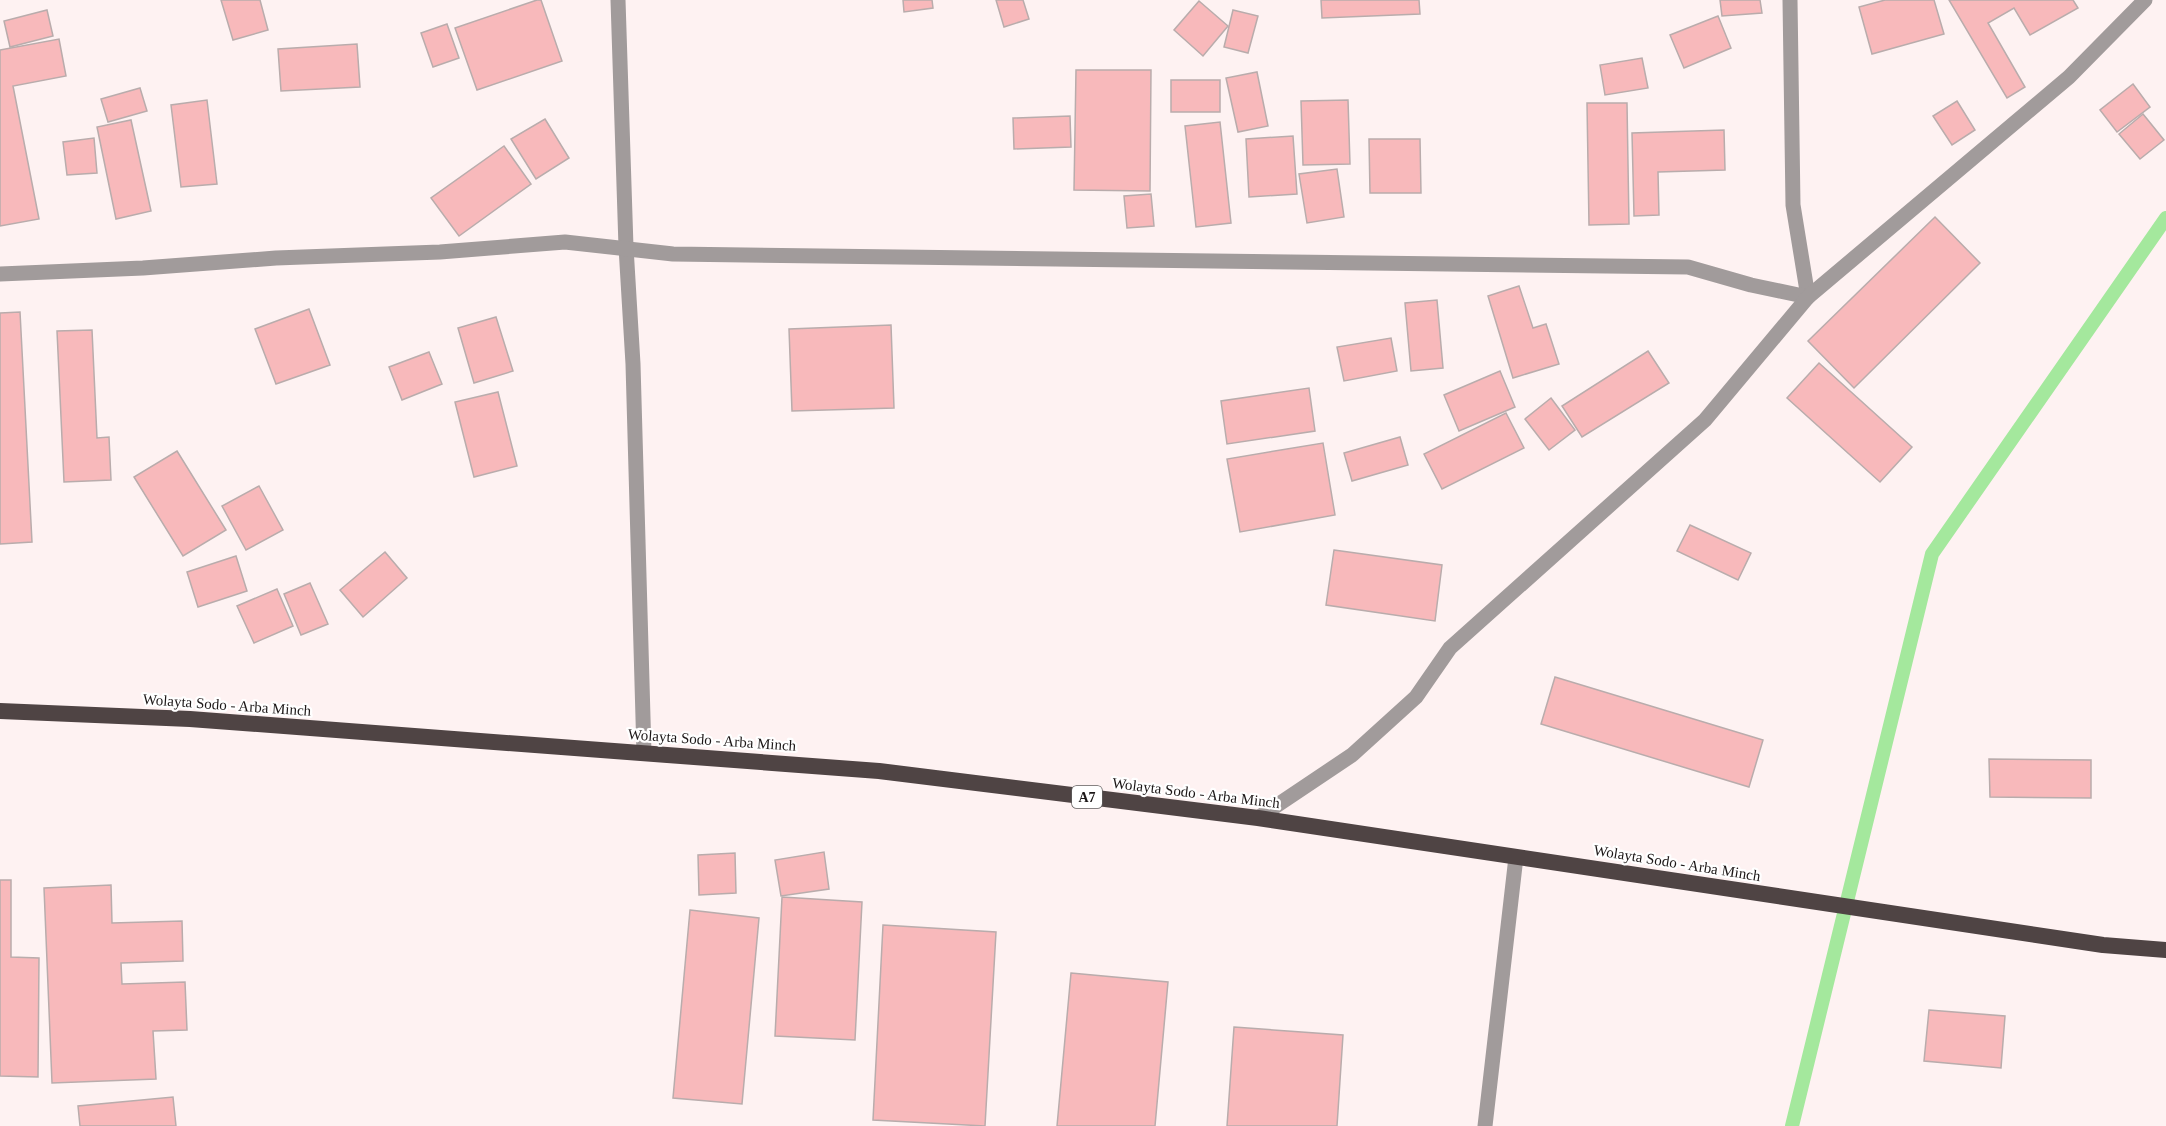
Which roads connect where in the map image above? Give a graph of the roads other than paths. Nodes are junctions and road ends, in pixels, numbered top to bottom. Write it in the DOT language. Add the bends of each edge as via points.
graph roads {
  1 [pos="618,0"];
  2 [pos="1790,0"];
  3 [pos="2145,0"];
  4 [pos="626,247"];
  5 [pos="0,274"];
  6 [pos="1808,297"];
  7 [pos="0,711"];
  8 [pos="644,753"];
  9 [pos="1258,818"];
  10 [pos="1516,857"];
  11 [pos="2166,950"];
  12 [pos="1485,1126"];
  1 -- 4 [label="street"];
  2 -- 6 [label="street" via="1793,205"];
  3 -- 6 [label="street" via="2069,77"];
  4 -- 5 [label="street" via="565,242"];
  4 -- 6 [label="street" via="673,254 1688,267"];
  4 -- 8 [label="street"];
  6 -- 9 [label="street" via="1705,420 1449,648 1416,697 1352,755"];
  7 -- 8 [label="highway, Wolayta Sodo - Arba Minch / A7" via="190,719"];
  8 -- 9 [label="highway, Wolayta Sodo - Arba Minch / A7" via="879,771"];
  9 -- 10 [label="highway, Wolayta Sodo - Arba Minch / A7"];
  10 -- 11 [label="highway, Wolayta Sodo - Arba Minch / A7" via="2103,945"];
  10 -- 12 [label="street"];
}
